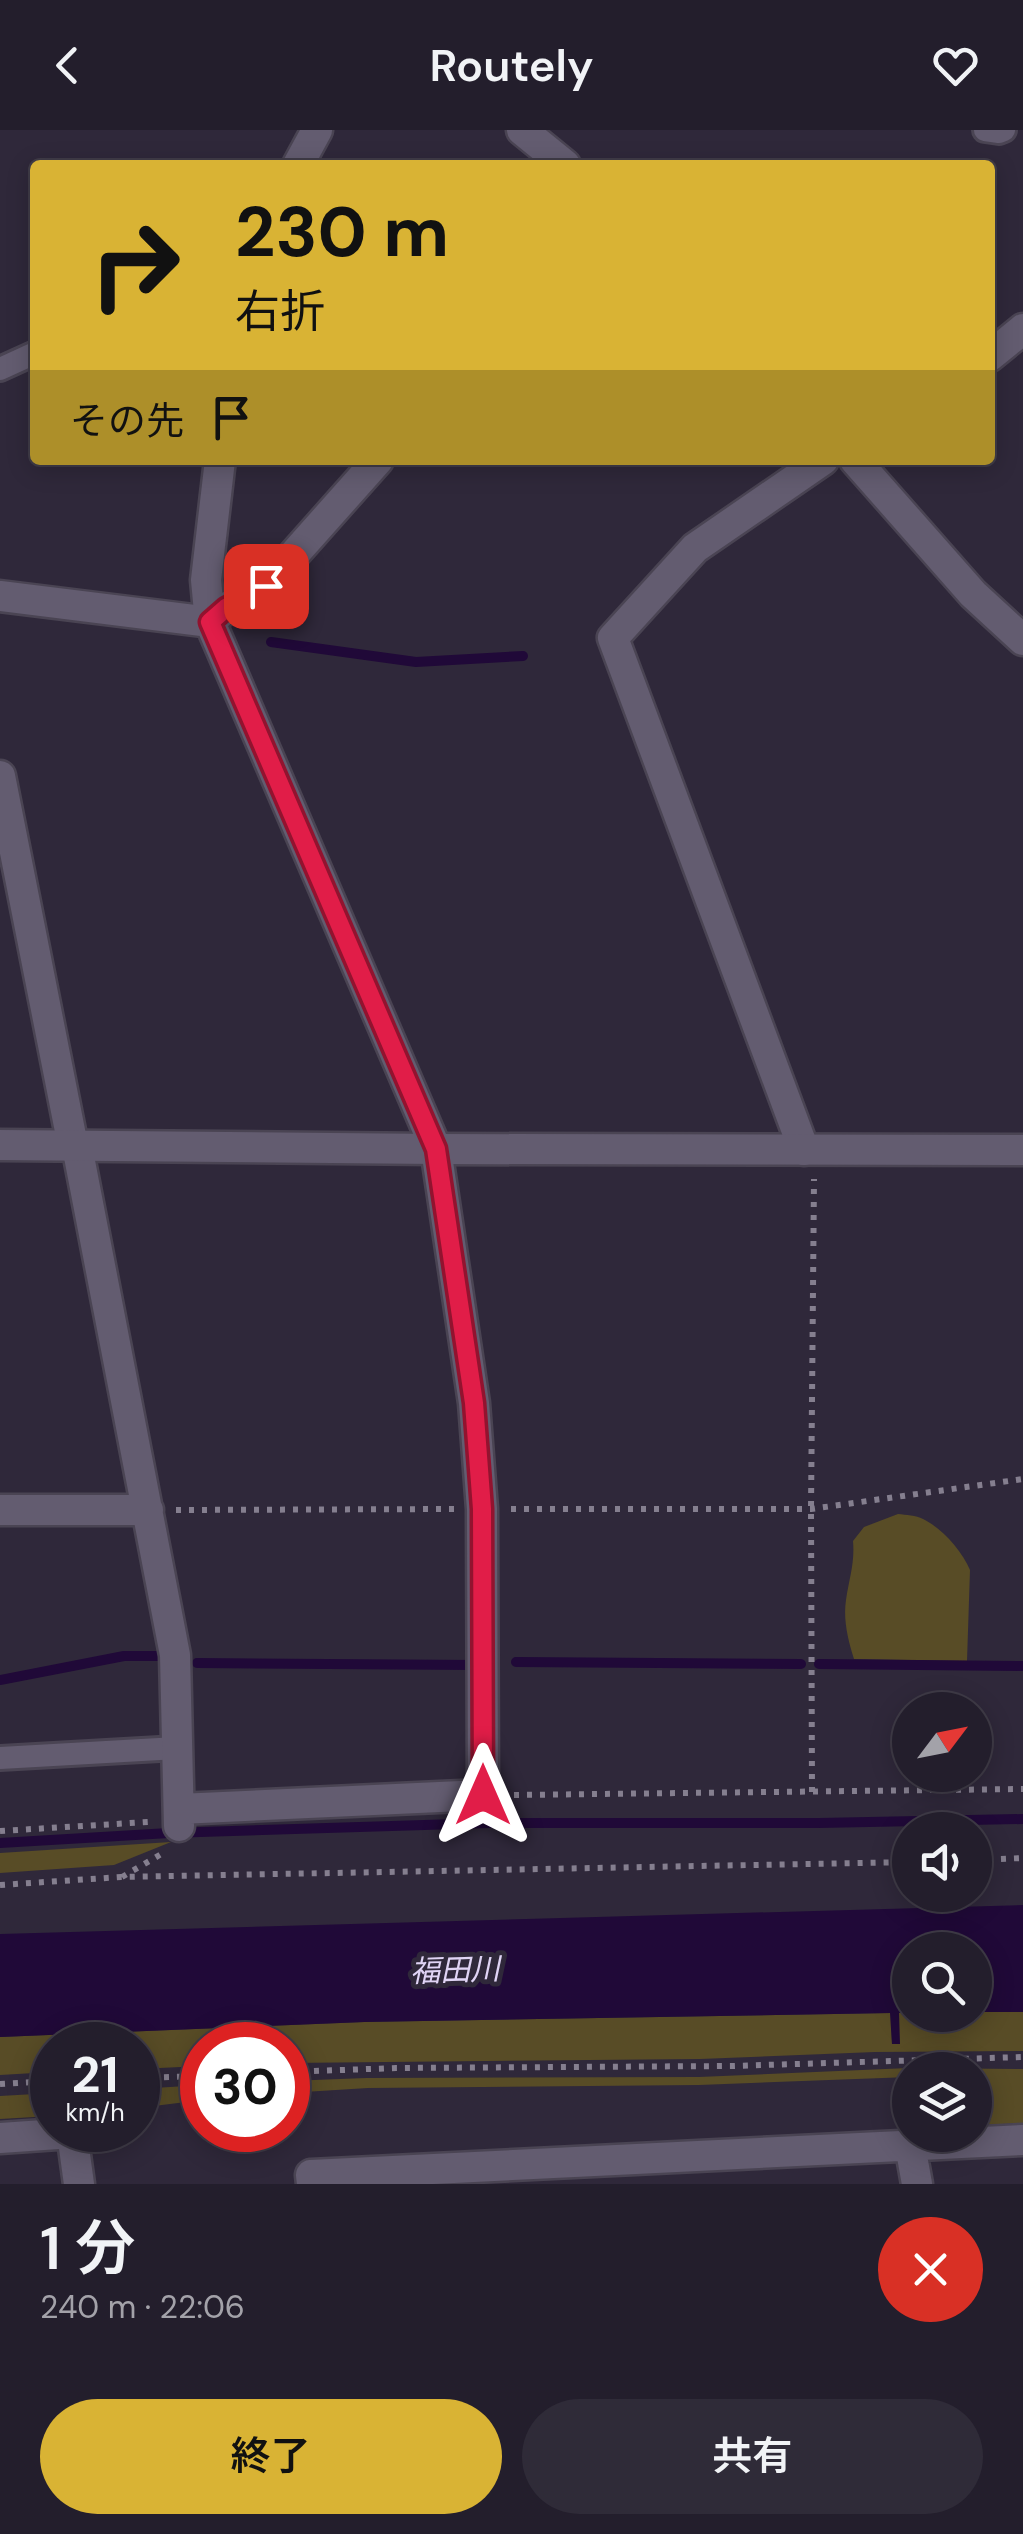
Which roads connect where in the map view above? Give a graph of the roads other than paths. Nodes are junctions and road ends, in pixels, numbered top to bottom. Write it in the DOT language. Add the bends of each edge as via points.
graph roads {
  1 [pos="317,130"];
  2 [pos="522,130"];
  3 [pos="985,130"];
  4 [pos="1004,130"];
  5 [pos="301,160"];
  6 [pos="559,160"];
  7 [pos="1023,329"];
  8 [pos="995,352"];
  9 [pos="30,355"];
  10 [pos="0,369"];
  11 [pos="219,465"];
  12 [pos="374,465"];
  13 [pos="815,465"];
  14 [pos="858,465"];
  15 [pos="0,596"];
  16 [pos="210,622"];
  17 [pos="1023,640"];
  18 [pos="0,776"];
  19 [pos="0,1145"];
  20 [pos="75,1146"];
  21 [pos="436,1149"];
  22 [pos="804,1150"];
  23 [pos="1023,1150"];
  24 [pos="0,1510"];
  25 [pos="148,1510"];
  26 [pos="177,1748"];
  27 [pos="0,1758"];
  28 [pos="0,2138"];
  29 [pos="1023,2140"];
  30 [pos="992,2141"];
  31 [pos="892,2147"];
  32 [pos="911,2152"];
  33 [pos="713,2169"];
  34 [pos="502,2175"];
  35 [pos="79,2184"];
  36 [pos="312,2184"];
  37 [pos="916,2184"];
  1 -- 5 [label="street"];
  2 -- 6 [label="street"];
  3 -- 4 [label="lane"];
  7 -- 8 [label="street"];
  9 -- 10 [label="lane"];
  11 -- 16 [label="street" via="206,580"];
  12 -- 16 [label="street" via="266,586"];
  13 -- 22 [label="street" via="695,548 613,638"];
  14 -- 17 [label="street"];
  15 -- 16 [label="street"];
  16 -- 21 [label="street"];
  18 -- 20 [label="street"];
  19 -- 20 [label="street"];
  20 -- 21 [label="street"];
  20 -- 25 [label="street"];
  21 -- 22 [label="street"];
  21 -- 26 [label="street" via="474,1403 482,1509 483,1795 176,1827"];
  22 -- 23 [label="street"];
  24 -- 25 [label="street"];
  25 -- 26 [label="street" via="175,1656"];
  26 -- 27 [label="lane"];
  28 -- 35 [label="street" via="72,2133"];
  29 -- 30 [label="street"];
  31 -- 33 [label="street"];
  32 -- 37 [label="street"];
  33 -- 34 [label="street"];
  34 -- 36 [label="street" via="310,2175"];
}
